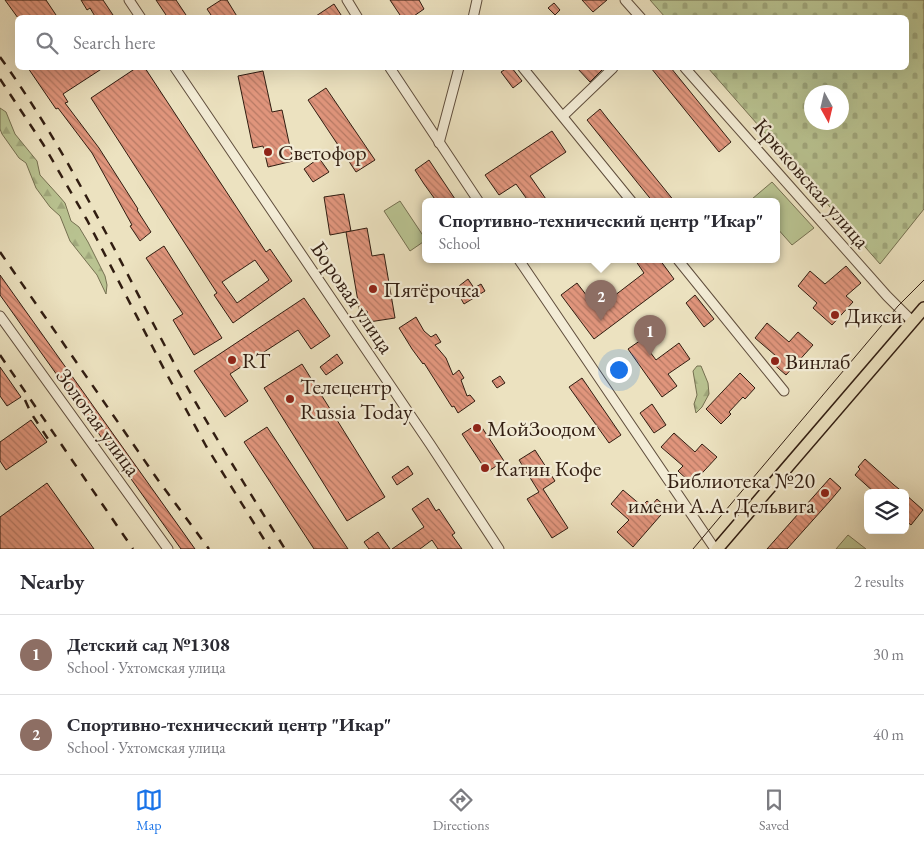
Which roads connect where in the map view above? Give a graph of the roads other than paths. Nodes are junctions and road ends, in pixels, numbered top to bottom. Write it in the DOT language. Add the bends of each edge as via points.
graph roads {
  1 [pos="129,0"];
  2 [pos="347,0"];
  3 [pos="477,0"];
  4 [pos="625,0"];
  5 [pos="474,14"];
  6 [pos="139,15"];
  7 [pos="356,15"];
  8 [pos="638,15"];
  9 [pos="176,70"];
  10 [pos="391,70"];
  11 [pos="458,70"];
  12 [pos="525,70"];
  13 [pos="611,70"];
  14 [pos="687,70"];
  15 [pos="563,116"];
  16 [pos="439,143"];
  17 [pos="477,198"];
  18 [pos="629,198"];
  19 [pos="521,263"];
  20 [pos="680,263"];
  21 [pos="924,308"];
  22 [pos="0,316"];
  23 [pos="912,321"];
  24 [pos="784,391"];
  25 [pos="168,549"];
  26 [pos="499,549"];
  27 [pos="716,549"];
  1 -- 6 [label="street"];
  2 -- 7 [label="street"];
  3 -- 5 [label="street"];
  4 -- 8 [label="street"];
  9 -- 26 [label="street, Боровая улица"];
  10 -- 16 [label="street"];
  11 -- 16 [label="street"];
  12 -- 15 [label="street"];
  13 -- 15 [label="street"];
  14 -- 23 [label="street, Крюковская улица"];
  15 -- 18 [label="street"];
  16 -- 17 [label="street"];
  19 -- 27 [label="street"];
  20 -- 24 [label="street"];
  21 -- 23 [label="main road"];
  22 -- 25 [label="street, Золотая улица"];
  23 -- 27 [label="main road"];
}
